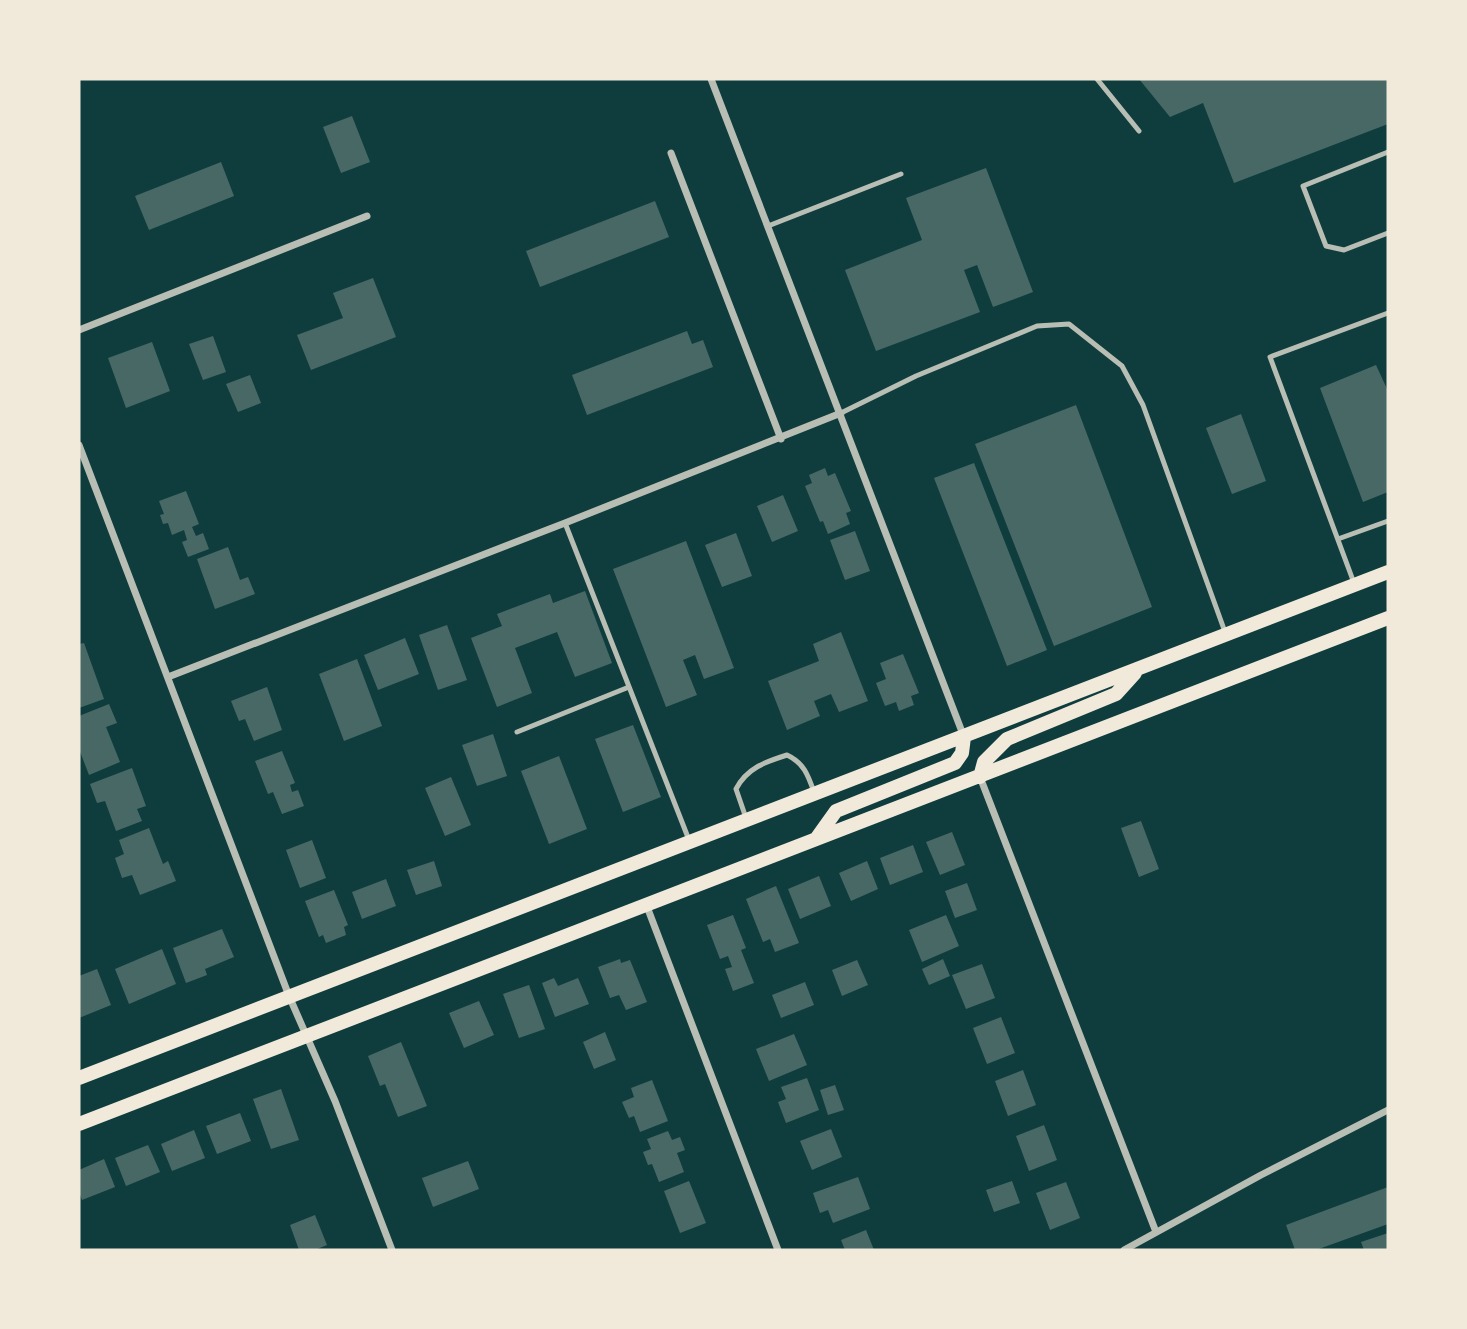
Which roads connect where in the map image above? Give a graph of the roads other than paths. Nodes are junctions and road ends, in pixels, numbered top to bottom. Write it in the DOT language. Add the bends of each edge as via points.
graph roads {
  1 [pos="711,79"];
  2 [pos="1097,79"];
  3 [pos="1139,131"];
  4 [pos="1388,152"];
  5 [pos="671,153"];
  6 [pos="901,174"];
  7 [pos="367,216"];
  8 [pos="768,226"];
  9 [pos="1388,233"];
  10 [pos="1388,313"];
  11 [pos="79,330"];
  12 [pos="841,413"];
  13 [pos="780,439"];
  14 [pos="79,445"];
  15 [pos="1388,521"];
  16 [pos="565,523"];
  17 [pos="1338,539"];
  18 [pos="1388,572"];
  19 [pos="1355,585"];
  20 [pos="1387,620"];
  21 [pos="1226,635"];
  22 [pos="1139,670"];
  23 [pos="168,677"];
  24 [pos="629,687"];
  25 [pos="517,732"];
  26 [pos="964,737"];
  27 [pos="980,777"];
  28 [pos="815,795"];
  29 [pos="747,821"];
  30 [pos="816,839"];
  31 [pos="690,843"];
  32 [pos="646,904"];
  33 [pos="289,996"];
  34 [pos="307,1037"];
  35 [pos="79,1078"];
  36 [pos="1388,1110"];
  37 [pos="79,1125"];
  38 [pos="1156,1232"];
  39 [pos="392,1250"];
  40 [pos="779,1250"];
  41 [pos="1124,1250"];
  1 -- 8 [label="street"];
  2 -- 3 [label="lane"];
  4 -- 9 [label="lane" via="1303,186 1326,246 1344,250"];
  5 -- 13 [label="street"];
  6 -- 8 [label="lane"];
  7 -- 11 [label="street"];
  8 -- 12 [label="street"];
  10 -- 17 [label="lane" via="1270,357"];
  12 -- 13 [label="street"];
  12 -- 21 [label="lane" via="1037,326 1069,324 1122,366 1143,405"];
  12 -- 26 [label="street"];
  13 -- 16 [label="street"];
  14 -- 23 [label="street"];
  15 -- 17 [label="lane"];
  16 -- 23 [label="street"];
  16 -- 24 [label="lane"];
  17 -- 19 [label="lane"];
  18 -- 19 [label="main road"];
  19 -- 21 [label="main road"];
  20 -- 27 [label="main road"];
  21 -- 22 [label="main road"];
  22 -- 26 [label="main road"];
  22 -- 27 [label="main road" via="1116,694 1007,739 984,762"];
  23 -- 33 [label="street"];
  24 -- 25 [label="lane"];
  24 -- 31 [label="lane"];
  26 -- 28 [label="main road"];
  26 -- 30 [label="main road" via="955,763 836,811"];
  27 -- 30 [label="main road"];
  27 -- 38 [label="street"];
  28 -- 29 [label="main road"];
  28 -- 29 [label="lane" via="798,760 787,755 761,763 743,775 736,789"];
  29 -- 31 [label="main road"];
  30 -- 32 [label="main road"];
  31 -- 33 [label="main road"];
  32 -- 34 [label="main road"];
  32 -- 40 [label="street"];
  33 -- 34 [label="street"];
  33 -- 35 [label="main road"];
  34 -- 37 [label="main road"];
  34 -- 39 [label="street"];
  36 -- 38 [label="street"];
  38 -- 41 [label="street"];
}
